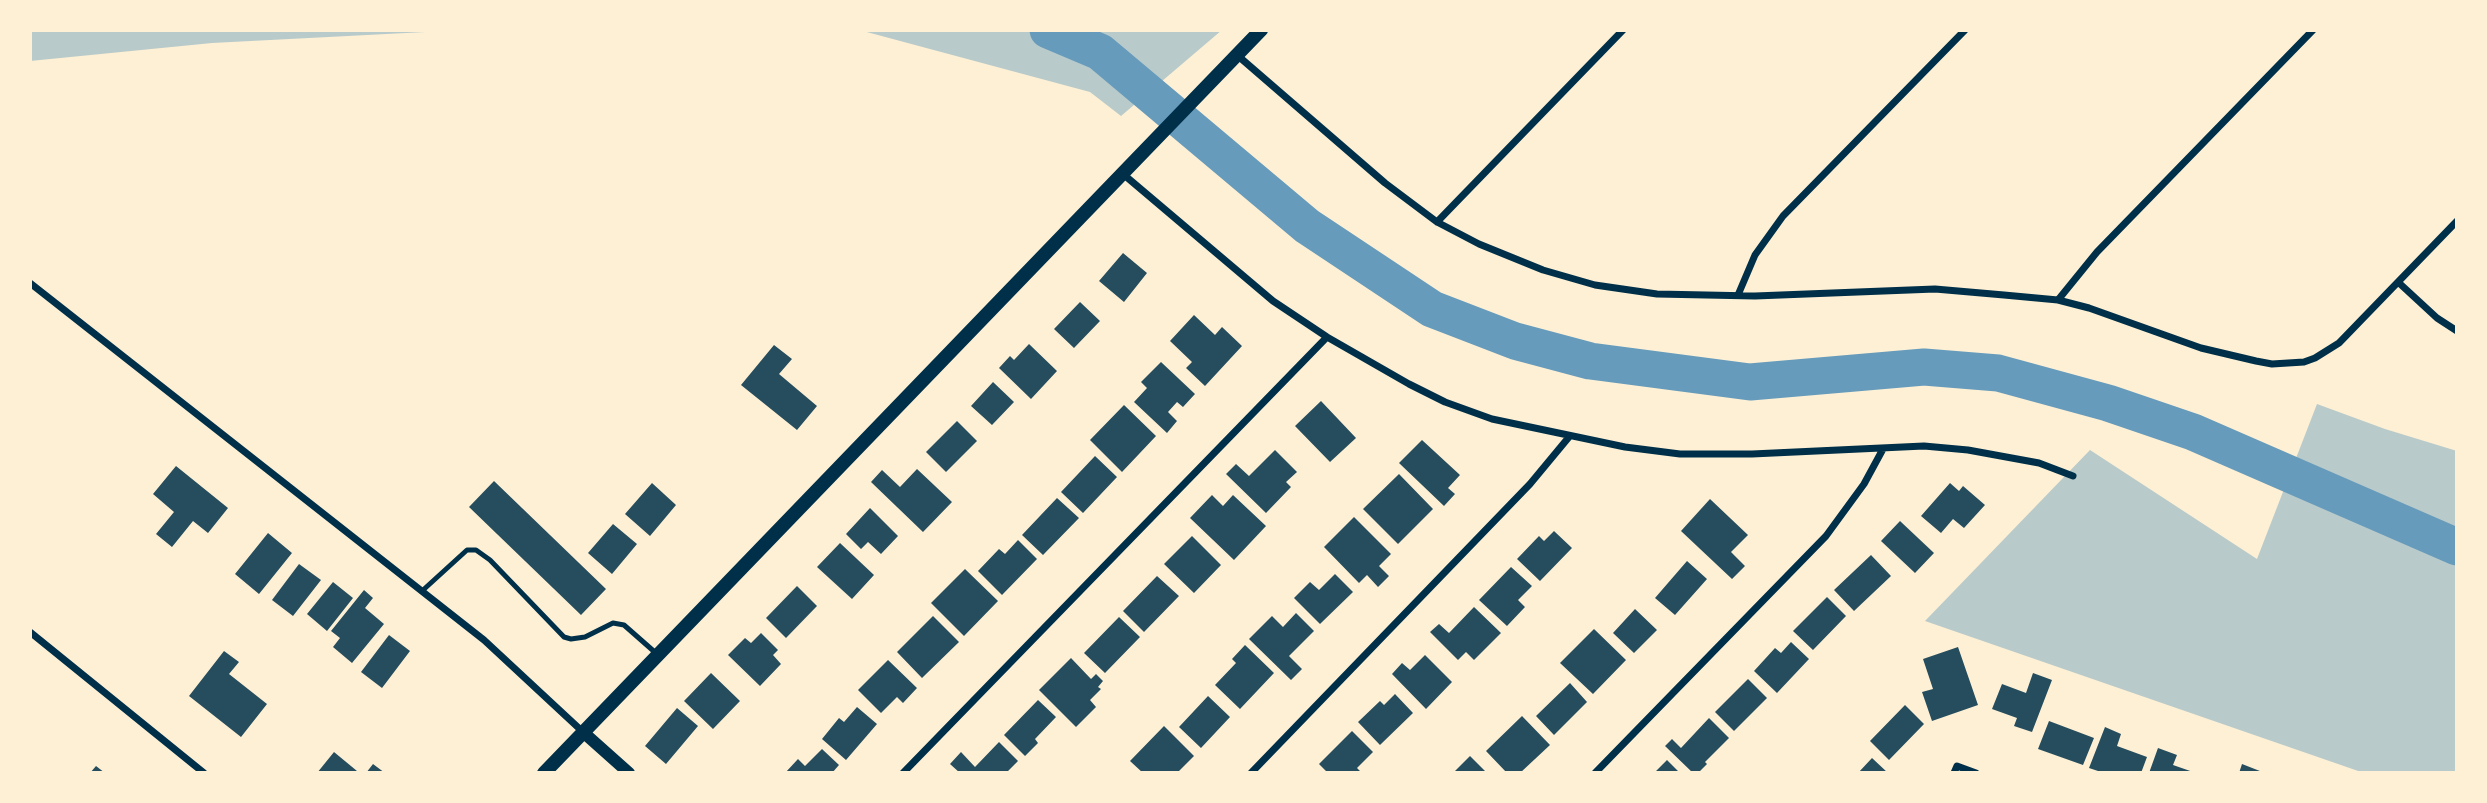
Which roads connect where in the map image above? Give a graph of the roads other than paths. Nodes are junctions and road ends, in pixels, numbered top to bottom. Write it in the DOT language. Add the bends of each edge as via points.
graph roads {
  1 [pos="1261,30"];
  2 [pos="1623,30"];
  3 [pos="1965,30"];
  4 [pos="2313,30"];
  5 [pos="1237,55"];
  6 [pos="1122,173"];
  7 [pos="2457,221"];
  8 [pos="1437,222"];
  9 [pos="2398,282"];
  10 [pos="30,283"];
  11 [pos="1738,295"];
  12 [pos="2058,300"];
  13 [pos="2457,331"];
  14 [pos="1327,337"];
  15 [pos="1569,437"];
  16 [pos="1883,449"];
  17 [pos="2073,476"];
  18 [pos="422,591"];
  19 [pos="30,632"];
  20 [pos="658,654"];
  21 [pos="583,732"];
  22 [pos="1955,770"];
  23 [pos="204,773"];
  24 [pos="544,773"];
  25 [pos="629,773"];
  26 [pos="903,773"];
  27 [pos="1251,773"];
  28 [pos="1595,773"];
  29 [pos="1976,773"];
  1 -- 5 [label="main road"];
  2 -- 8 [label="street"];
  3 -- 11 [label="street" via="1783,216 1755,255"];
  4 -- 12 [label="street" via="2097,252"];
  5 -- 6 [label="main road"];
  5 -- 8 [label="street"];
  6 -- 14 [label="street" via="1273,302"];
  6 -- 20 [label="main road"];
  7 -- 9 [label="street"];
  8 -- 11 [label="street" via="1543,270 1595,285 1657,295"];
  9 -- 12 [label="street" via="2339,343 2304,362 2272,364 2201,348"];
  9 -- 13 [label="street"];
  10 -- 18 [label="street"];
  11 -- 12 [label="street" via="1935,289"];
  14 -- 15 [label="street" via="1445,402 1492,419"];
  14 -- 26 [label="street"];
  15 -- 16 [label="street" via="1680,454"];
  15 -- 27 [label="street" via="1530,484"];
  16 -- 17 [label="street" via="1968,450 2039,463"];
  16 -- 28 [label="street" via="1826,536"];
  18 -- 20 [label="lane" via="467,550 476,550 564,637 585,637 612,624 624,625"];
  18 -- 21 [label="street" via="484,640"];
  19 -- 23 [label="street"];
  20 -- 21 [label="main road"];
  21 -- 24 [label="main road"];
  21 -- 25 [label="street"];
  22 -- 29 [label="street"];
}
